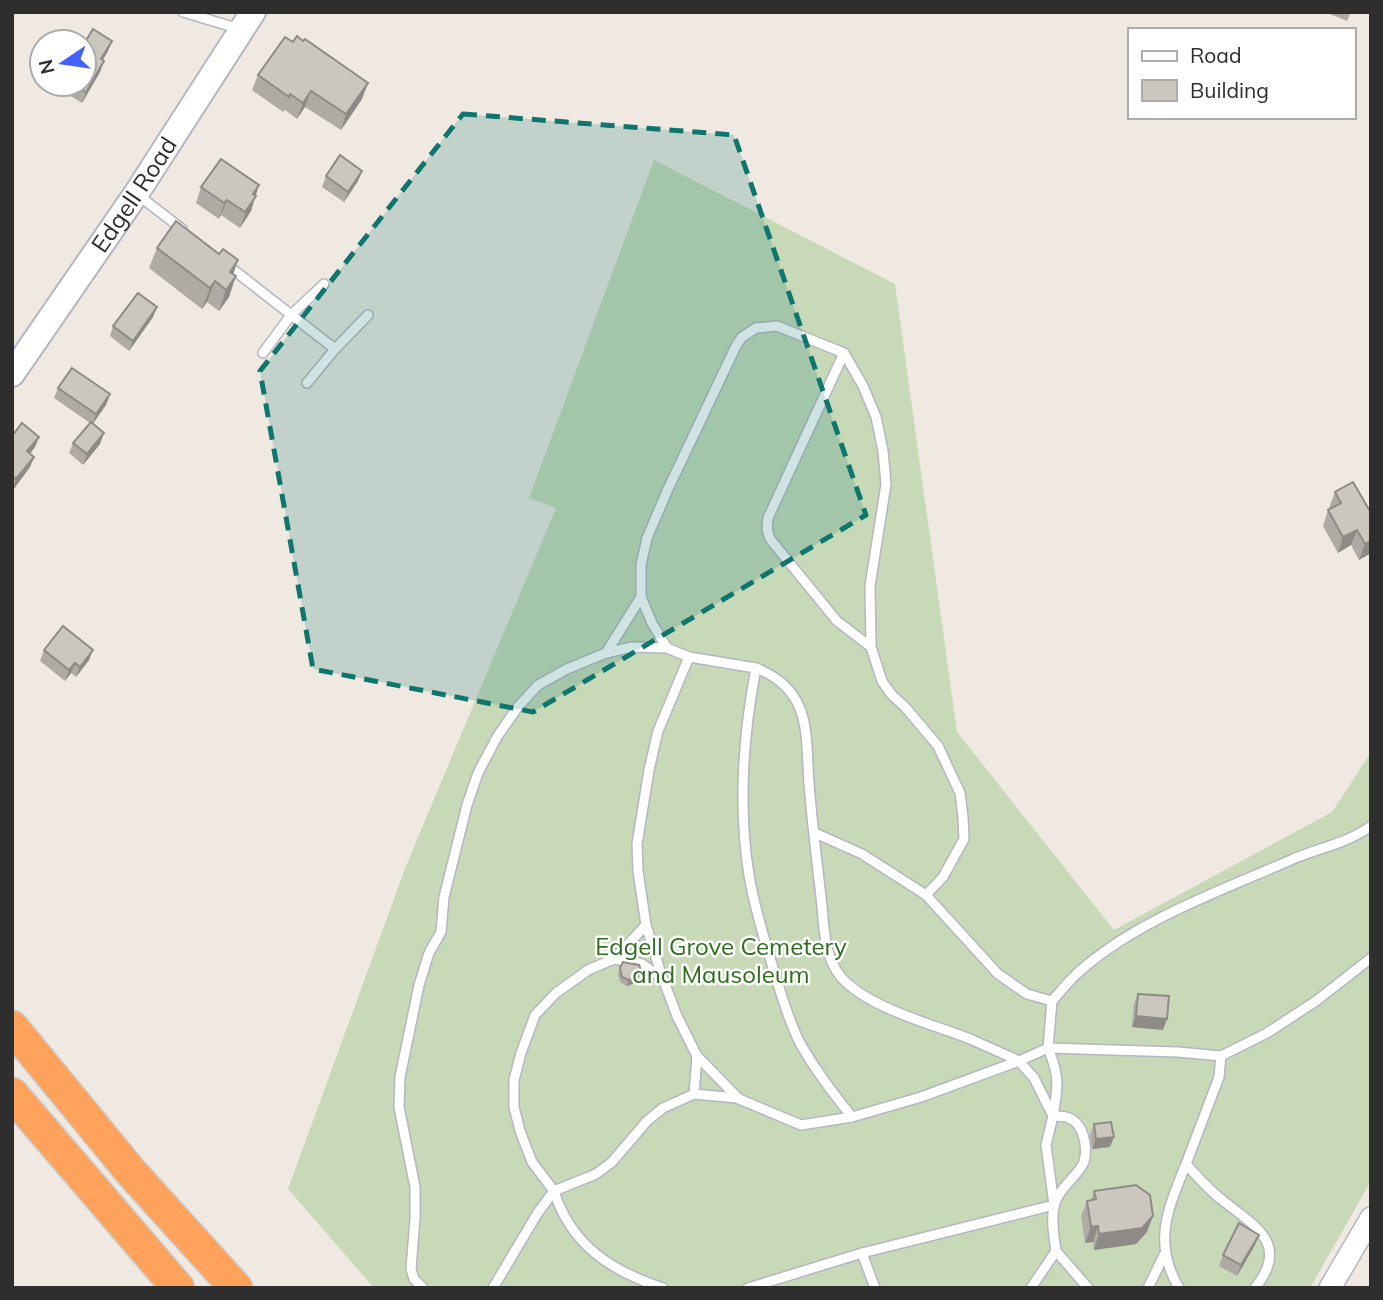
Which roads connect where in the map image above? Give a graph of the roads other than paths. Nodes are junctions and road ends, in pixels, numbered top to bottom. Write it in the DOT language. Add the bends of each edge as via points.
graph roads {
  1 [pos="183,12"];
  2 [pos="247,21"];
  3 [pos="136,194"];
  4 [pos="187,233"];
  5 [pos="218,258"];
  6 [pos="324,284"];
  7 [pos="291,315"];
  8 [pos="368,315"];
  9 [pos="335,349"];
  10 [pos="263,353"];
  11 [pos="844,353"];
  12 [pos="12,374"];
  13 [pos="307,383"];
  14 [pos="641,597"];
  15 [pos="871,647"];
  16 [pos="667,649"];
  17 [pos="606,653"];
  18 [pos="689,657"];
  19 [pos="756,668"];
  20 [pos="1371,826"];
  21 [pos="815,834"];
  22 [pos="926,895"];
  23 [pos="646,925"];
  24 [pos="1371,958"];
  25 [pos="614,959"];
  26 [pos="663,979"];
  27 [pos="1052,1001"];
  28 [pos="12,1027"];
  29 [pos="1048,1048"];
  30 [pos="697,1056"];
  31 [pos="1221,1056"];
  32 [pos="1018,1060"];
  33 [pos="12,1094"];
  34 [pos="694,1094"];
  35 [pos="739,1099"];
  36 [pos="1053,1116"];
  37 [pos="852,1117"];
  38 [pos="1186,1164"];
  39 [pos="554,1191"];
  40 [pos="1054,1205"];
  41 [pos="1371,1218"];
  42 [pos="1056,1251"];
  43 [pos="862,1252"];
  44 [pos="1164,1255"];
  45 [pos="178,1288"];
  46 [pos="236,1288"];
  47 [pos="423,1288"];
  48 [pos="493,1288"];
  49 [pos="663,1288"];
  50 [pos="748,1288"];
  51 [pos="875,1288"];
  52 [pos="1031,1288"];
  53 [pos="1088,1288"];
  54 [pos="1148,1288"];
  55 [pos="1179,1288"];
  56 [pos="1255,1288"];
  57 [pos="1330,1288"];
  1 -- 2 [label="lane"];
  2 -- 3 [label="main road, Edgell Road"];
  3 -- 4 [label="lane"];
  3 -- 12 [label="main road, Edgell Road"];
  5 -- 7 [label="lane"];
  6 -- 7 [label="lane"];
  7 -- 9 [label="lane"];
  7 -- 10 [label="lane"];
  8 -- 9 [label="lane"];
  9 -- 13 [label="lane"];
  11 -- 14 [label="lane" via="777,326 756,328 742,337 647,538"];
  11 -- 15 [label="lane" via="876,417 883,451 886,484 870,586"];
  11 -- 15 [label="lane" via="766,529 836,621"];
  14 -- 16 [label="lane"];
  14 -- 17 [label="lane"];
  15 -- 22 [label="lane" via="883,681 938,746 960,793 964,839 943,877"];
  16 -- 17 [label="lane"];
  16 -- 18 [label="lane"];
  17 -- 47 [label="lane" via="538,685 497,737 467,805 444,897 441,932 419,985 400,1077 399,1107 415,1187 411,1269"];
  18 -- 19 [label="lane"];
  18 -- 23 [label="lane" via="658,731 637,844"];
  19 -- 21 [label="lane" via="780,680 804,718"];
  19 -- 37 [label="lane" via="743,762 751,888 785,1007 800,1042"];
  20 -- 27 [label="lane" via="1355,838 1314,850 1158,920 1081,970"];
  21 -- 22 [label="lane" via="862,854"];
  21 -- 32 [label="lane" via="824,930 831,964 842,979 903,1015"];
  22 -- 27 [label="lane" via="998,974 1027,994"];
  23 -- 25 [label="lane"];
  23 -- 26 [label="lane"];
  24 -- 31 [label="lane" via="1267,1033"];
  25 -- 26 [label="lane" via="642,964"];
  25 -- 39 [label="lane" via="588,970 535,1015 518,1062 514,1107 520,1132 532,1162"];
  26 -- 30 [label="lane"];
  27 -- 29 [label="lane"];
  28 -- 46 [label="highway"];
  29 -- 31 [label="lane"];
  29 -- 32 [label="lane"];
  29 -- 36 [label="lane" via="1057,1069"];
  30 -- 34 [label="lane"];
  30 -- 35 [label="lane"];
  31 -- 38 [label="lane" via="1219,1077"];
  32 -- 36 [label="lane" via="1034,1078"];
  32 -- 37 [label="lane"];
  33 -- 45 [label="highway"];
  34 -- 35 [label="lane"];
  34 -- 39 [label="lane" via="647,1121 596,1174"];
  35 -- 37 [label="lane" via="801,1125"];
  36 -- 40 [label="lane" via="1046,1145"];
  36 -- 40 [label="lane" via="1077,1123 1085,1141 1084,1163"];
  38 -- 44 [label="lane" via="1163,1235"];
  38 -- 56 [label="lane" via="1265,1236 1271,1259"];
  39 -- 48 [label="lane"];
  39 -- 49 [label="lane" via="573,1232 600,1259"];
  40 -- 42 [label="lane"];
  40 -- 43 [label="lane"];
  41 -- 57 [label="street"];
  42 -- 52 [label="lane"];
  42 -- 53 [label="lane"];
  43 -- 50 [label="lane"];
  43 -- 51 [label="lane"];
  44 -- 54 [label="lane"];
  44 -- 55 [label="lane"];
}
